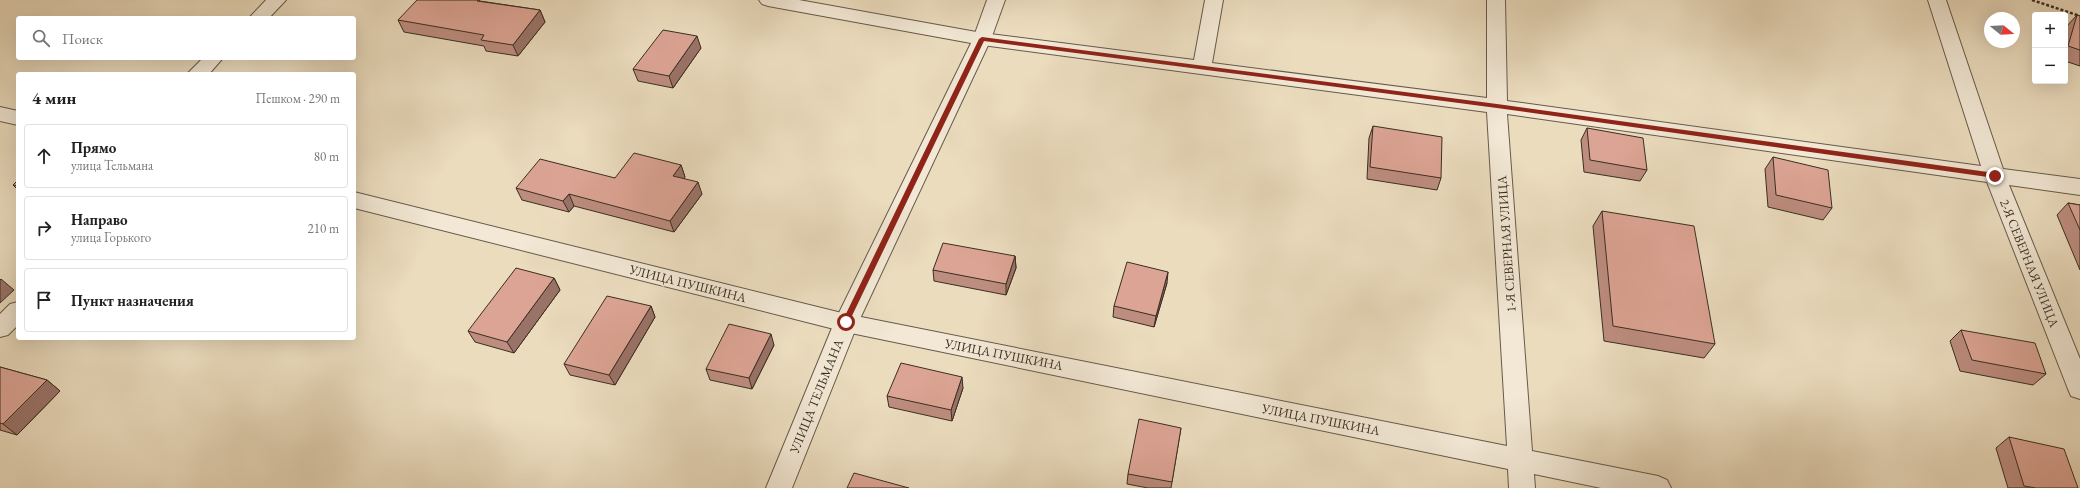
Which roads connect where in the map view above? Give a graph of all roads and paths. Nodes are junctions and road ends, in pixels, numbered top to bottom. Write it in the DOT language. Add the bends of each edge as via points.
graph roads {
  1 [pos="277,0"];
  2 [pos="768,0"];
  3 [pos="996,0"];
  4 [pos="1214,0"];
  5 [pos="1496,0"];
  6 [pos="1937,0"];
  7 [pos="2032,0"];
  8 [pos="260,16"];
  9 [pos="2080,16"];
  10 [pos="982,39"];
  11 [pos="212,60"];
  12 [pos="1202,68"];
  13 [pos="199,72"];
  14 [pos="1497,106"];
  15 [pos="0,114"];
  16 [pos="16,118"];
  17 [pos="1995,176"];
  18 [pos="2080,187"];
  19 [pos="356,200"];
  20 [pos="16,312"];
  21 [pos="846,322"];
  22 [pos="0,328"];
  23 [pos="2080,389"];
  24 [pos="1520,459"];
  25 [pos="779,488"];
  26 [pos="1522,488"];
  27 [pos="1658,488"];
  1 -- 8 [label="street"];
  2 -- 10 [label="street"];
  3 -- 10 [label="street, УЛИЦА ТЕЛЬМАНА"];
  4 -- 12 [label="street"];
  5 -- 14 [label="street, 1-Я СЕВЕРНАЯ УЛИЦА"];
  6 -- 17 [label="street, 2-Я СЕВЕРНАЯ УЛИЦА"];
  7 -- 9 [label="path"];
  10 -- 12 [label="street"];
  10 -- 21 [label="street, УЛИЦА ТЕЛЬМАНА"];
  11 -- 13 [label="street"];
  12 -- 14 [label="street"];
  14 -- 17 [label="street"];
  14 -- 24 [label="street, 1-Я СЕВЕРНАЯ УЛИЦА"];
  15 -- 16 [label="street"];
  17 -- 18 [label="street"];
  17 -- 23 [label="street, 2-Я СЕВЕРНАЯ УЛИЦА"];
  19 -- 21 [label="street, УЛИЦА ПУШКИНА"];
  20 -- 22 [label="street"];
  21 -- 24 [label="street, УЛИЦА ПУШКИНА"];
  21 -- 25 [label="street, УЛИЦА ТЕЛЬМАНА"];
  24 -- 26 [label="street, 1-Я СЕВЕРНАЯ УЛИЦА"];
  24 -- 27 [label="street, УЛИЦА ПУШКИНА"];
}
